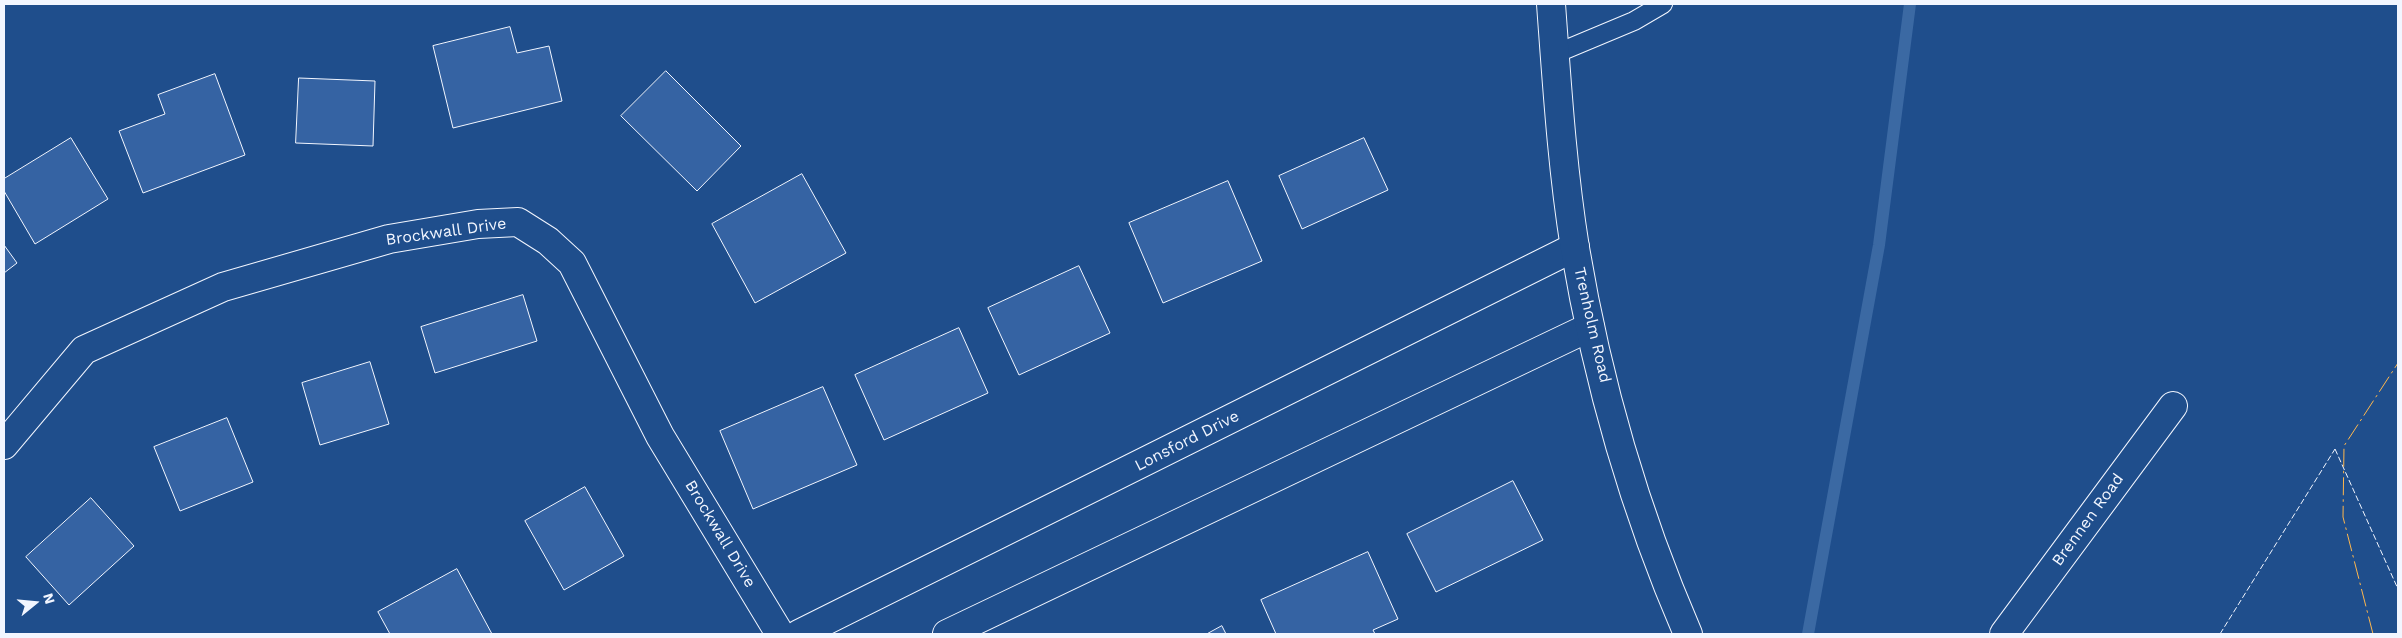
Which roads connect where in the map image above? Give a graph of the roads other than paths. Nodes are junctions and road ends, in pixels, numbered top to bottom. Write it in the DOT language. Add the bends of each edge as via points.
graph roads {
  1 [pos="1551,4"];
  2 [pos="1662,4"];
  3 [pos="1555,54"];
  4 [pos="1575,247"];
  5 [pos="1590,327"];
  6 [pos="2172,406"];
  7 [pos="4,445"];
  8 [pos="780,634"];
  9 [pos="799,634"];
  10 [pos="947,634"];
  11 [pos="1688,634"];
  12 [pos="2004,634"];
  1 -- 3 [label="street, Trenholm Road"];
  2 -- 3 [label="lane" via="1634,21"];
  3 -- 4 [label="street, Trenholm Road"];
  4 -- 5 [label="street, Trenholm Road"];
  4 -- 9 [label="street, Lonsford Drive"];
  5 -- 10 [label="street"];
  5 -- 11 [label="street, Trenholm Road" via="1623,451 1667,584"];
  6 -- 12 [label="street, Brennen Road"];
  7 -- 8 [label="street, Brockwall Drive" via="84,350 223,287 389,239 478,224 518,222 548,241 572,263 660,436"];
}
